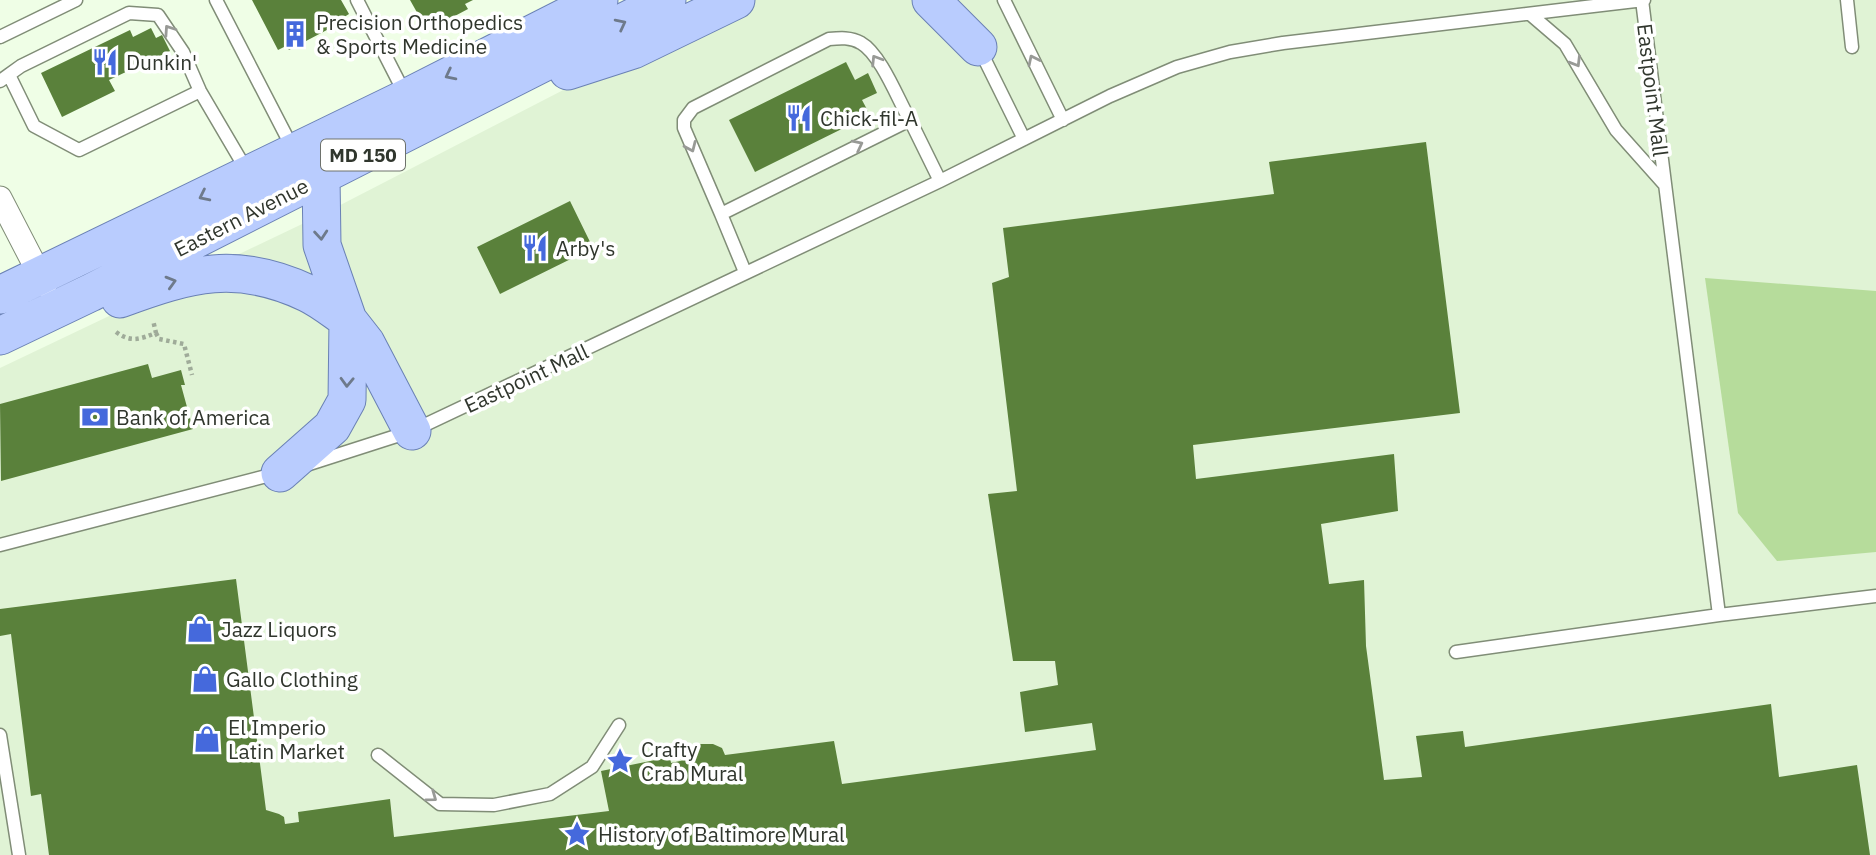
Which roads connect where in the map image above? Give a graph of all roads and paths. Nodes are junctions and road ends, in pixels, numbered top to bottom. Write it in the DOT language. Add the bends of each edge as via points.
graph roads {
  1 [pos="76,0"];
  2 [pos="216,0"];
  3 [pos="357,0"];
  4 [pos="598,0"];
  5 [pos="667,0"];
  6 [pos="736,0"];
  7 [pos="932,0"];
  8 [pos="957,0"];
  9 [pos="1003,0"];
  10 [pos="1642,0"];
  11 [pos="1847,0"];
  12 [pos="1530,13"];
  13 [pos="0,37"];
  14 [pos="978,47"];
  15 [pos="1852,47"];
  16 [pos="4,78"];
  17 [pos="200,91"];
  18 [pos="402,99"];
  19 [pos="454,109"];
  20 [pos="910,120"];
  21 [pos="1063,120"];
  22 [pos="1024,139"];
  23 [pos="308,164"];
  24 [pos="249,174"];
  25 [pos="940,181"];
  26 [pos="1665,185"];
  27 [pos="0,198"];
  28 [pos="720,214"];
  29 [pos="746,272"];
  30 [pos="40,276"];
  31 [pos="0,295"];
  32 [pos="150,308"];
  33 [pos="58,310"];
  34 [pos="348,320"];
  35 [pos="107,326"];
  36 [pos="156,333"];
  37 [pos="0,336"];
  38 [pos="192,375"];
  39 [pos="412,431"];
  40 [pos="280,473"];
  41 [pos="0,545"];
  42 [pos="1876,596"];
  43 [pos="1719,615"];
  44 [pos="1455,652"];
  45 [pos="619,725"];
  46 [pos="0,735"];
  47 [pos="378,755"];
  48 [pos="0,789"];
  49 [pos="10,803"];
  50 [pos="19,855"];
  1 -- 13 [label="lane"];
  2 -- 23 [label="lane"];
  3 -- 18 [label="lane"];
  4 -- 18 [label="main road, one-way"];
  19 -- 5 [label="main road, Eastern Avenue / MD 150, one-way"];
  6 -- 19 [label="main road" via="633,50"];
  7 -- 14 [label="main road"];
  8 -- 14 [label="street"];
  21 -- 9 [label="lane, one-way"];
  10 -- 12 [label="lane, Eastpoint Mall"];
  10 -- 26 [label="lane, Eastpoint Mall"];
  11 -- 15 [label="lane"];
  12 -- 21 [label="lane, Eastpoint Mall" via="1221,54 1177,67"];
  12 -- 26 [label="lane, one-way" via="1565,44 1616,130"];
  14 -- 22 [label="lane"];
  16 -- 17 [label="lane" via="34,126 79,150"];
  17 -- 16 [label="lane, one-way" via="183,52 158,15 129,13"];
  17 -- 24 [label="lane"];
  18 -- 23 [label="main road"];
  19 -- 23 [label="main road, Eastern Avenue / MD 150"];
  20 -- 25 [label="lane"];
  28 -- 20 [label="lane, one-way"];
  20 -- 28 [label="lane, one-way" via="872,51 846,37 829,38 688,113 686,137"];
  21 -- 22 [label="lane, Eastpoint Mall"];
  22 -- 25 [label="lane, Eastpoint Mall"];
  23 -- 24 [label="main road, Eastern Avenue / MD 150"];
  23 -- 33 [label="main road, Eastern Avenue / MD 150"];
  23 -- 34 [label="main road, one-way" via="321,244"];
  24 -- 30 [label="main road, Eastern Avenue / MD 150, one-way"];
  25 -- 29 [label="lane, Eastpoint Mall"];
  26 -- 43 [label="lane, Eastpoint Mall"];
  27 -- 30 [label="street"];
  28 -- 29 [label="lane"];
  29 -- 39 [label="lane, Eastpoint Mall"];
  30 -- 31 [label="main road, Eastern Avenue / MD 150"];
  30 -- 33 [label="street"];
  32 -- 36 [label="path"];
  33 -- 34 [label="main road, one-way" via="98,308 199,274 225,272 257,275 309,294"];
  33 -- 37 [label="main road, Eastern Avenue / MD 150"];
  34 -- 39 [label="main road" via="366,343"];
  34 -- 40 [label="main road, one-way" via="347,400 332,427"];
  35 -- 36 [label="path" via="136,341"];
  36 -- 38 [label="path" via="159,339 184,344"];
  39 -- 40 [label="lane, Eastpoint Mall"];
  40 -- 41 [label="lane, Eastpoint Mall"];
  42 -- 43 [label="lane"];
  43 -- 44 [label="lane"];
  47 -- 45 [label="lane, one-way" via="440,804 494,805 550,793 592,767"];
  46 -- 49 [label="lane"];
  48 -- 49 [label="lane"];
  49 -- 50 [label="lane"];
}
